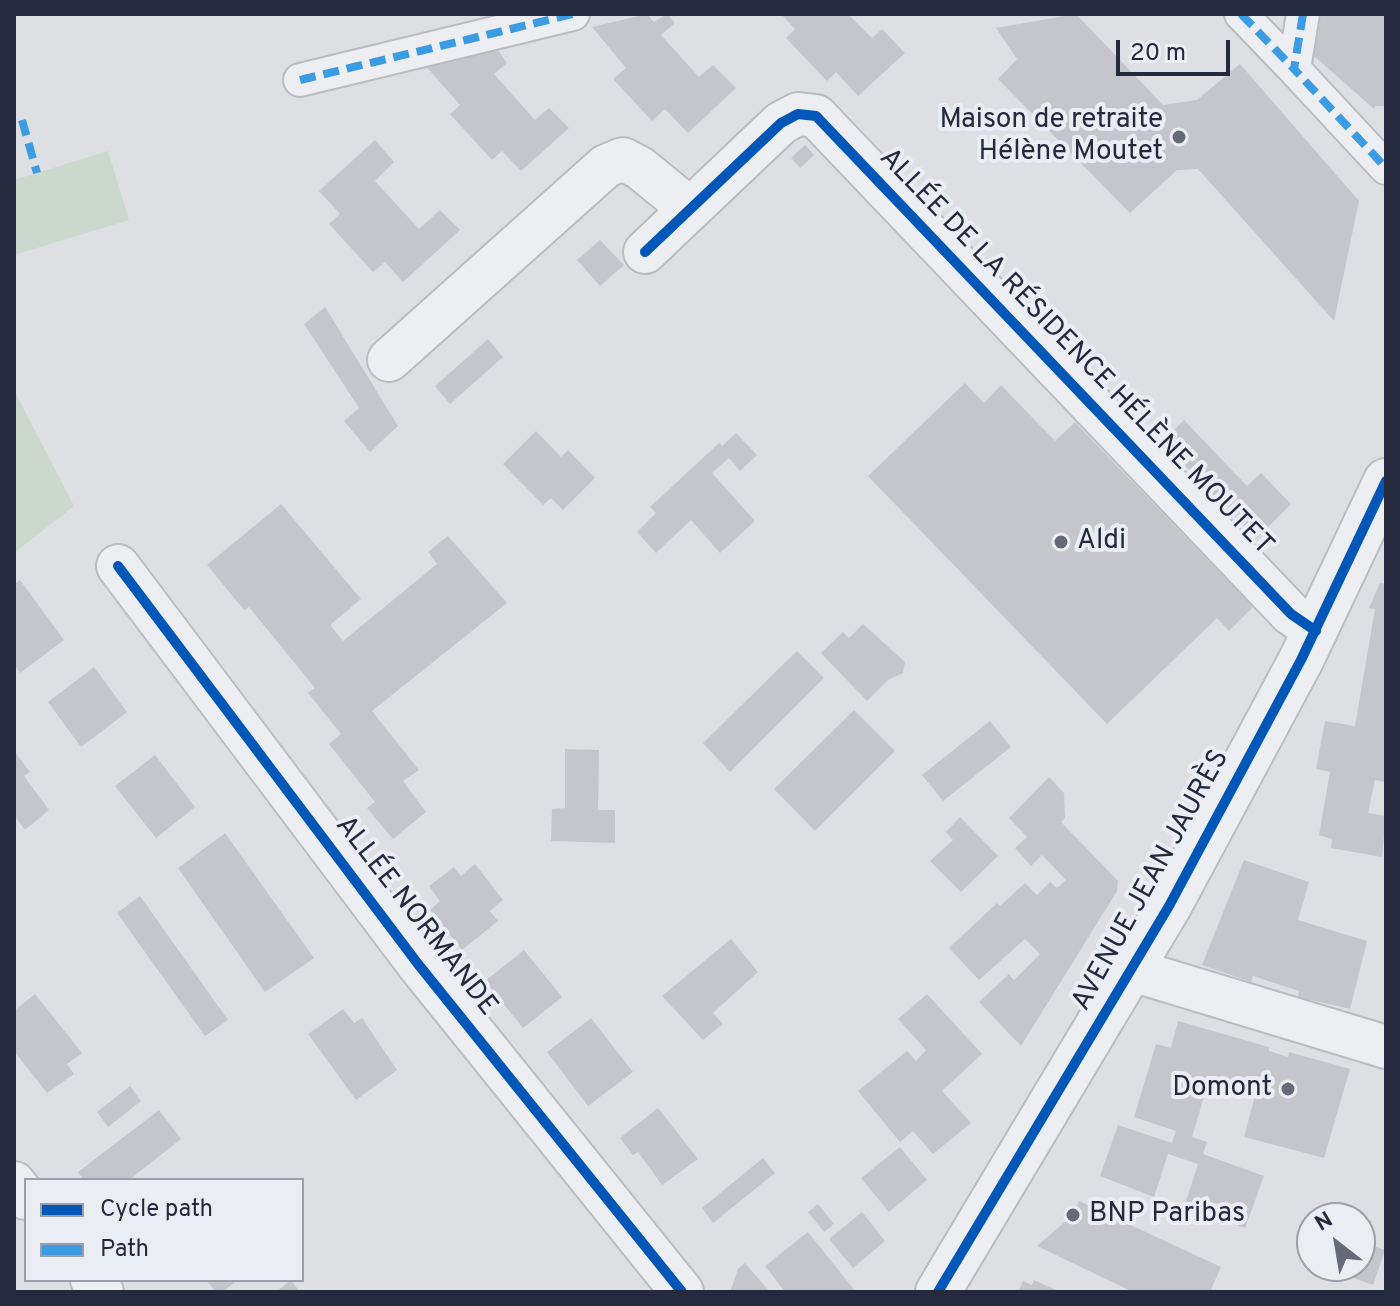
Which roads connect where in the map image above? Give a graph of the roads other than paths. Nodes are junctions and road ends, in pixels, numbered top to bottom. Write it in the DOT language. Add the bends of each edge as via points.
graph roads {
  1 [pos="573,14"];
  2 [pos="1241,14"];
  3 [pos="1303,14"];
  4 [pos="1294,69"];
  5 [pos="300,80"];
  6 [pos="1386,168"];
  7 [pos="689,208"];
  8 [pos="645,252"];
  9 [pos="389,360"];
  10 [pos="1386,481"];
  11 [pos="118,566"];
  12 [pos="1316,631"];
  13 [pos="1132,970"];
  14 [pos="1386,1047"];
  15 [pos="682,1292"];
  16 [pos="938,1292"];
  1 -- 5 [label="street"];
  2 -- 4 [label="street"];
  3 -- 4 [label="street"];
  4 -- 6 [label="street"];
  7 -- 8 [label="street"];
  7 -- 9 [label="street" via="623,159 606,166"];
  7 -- 12 [label="street, ALLÉE DE LA RÉSIDENCE HÉLÈNE MOUTET" via="781,123 798,114 816,116 1291,614"];
  10 -- 12 [label="street, AVENUE JEAN JAURÈS"];
  11 -- 15 [label="street, ALLÉE NORMANDE" via="418,964"];
  12 -- 13 [label="street, AVENUE JEAN JAURÈS"];
  13 -- 14 [label="street"];
  13 -- 16 [label="street, AVENUE JEAN JAURÈS"];
}
